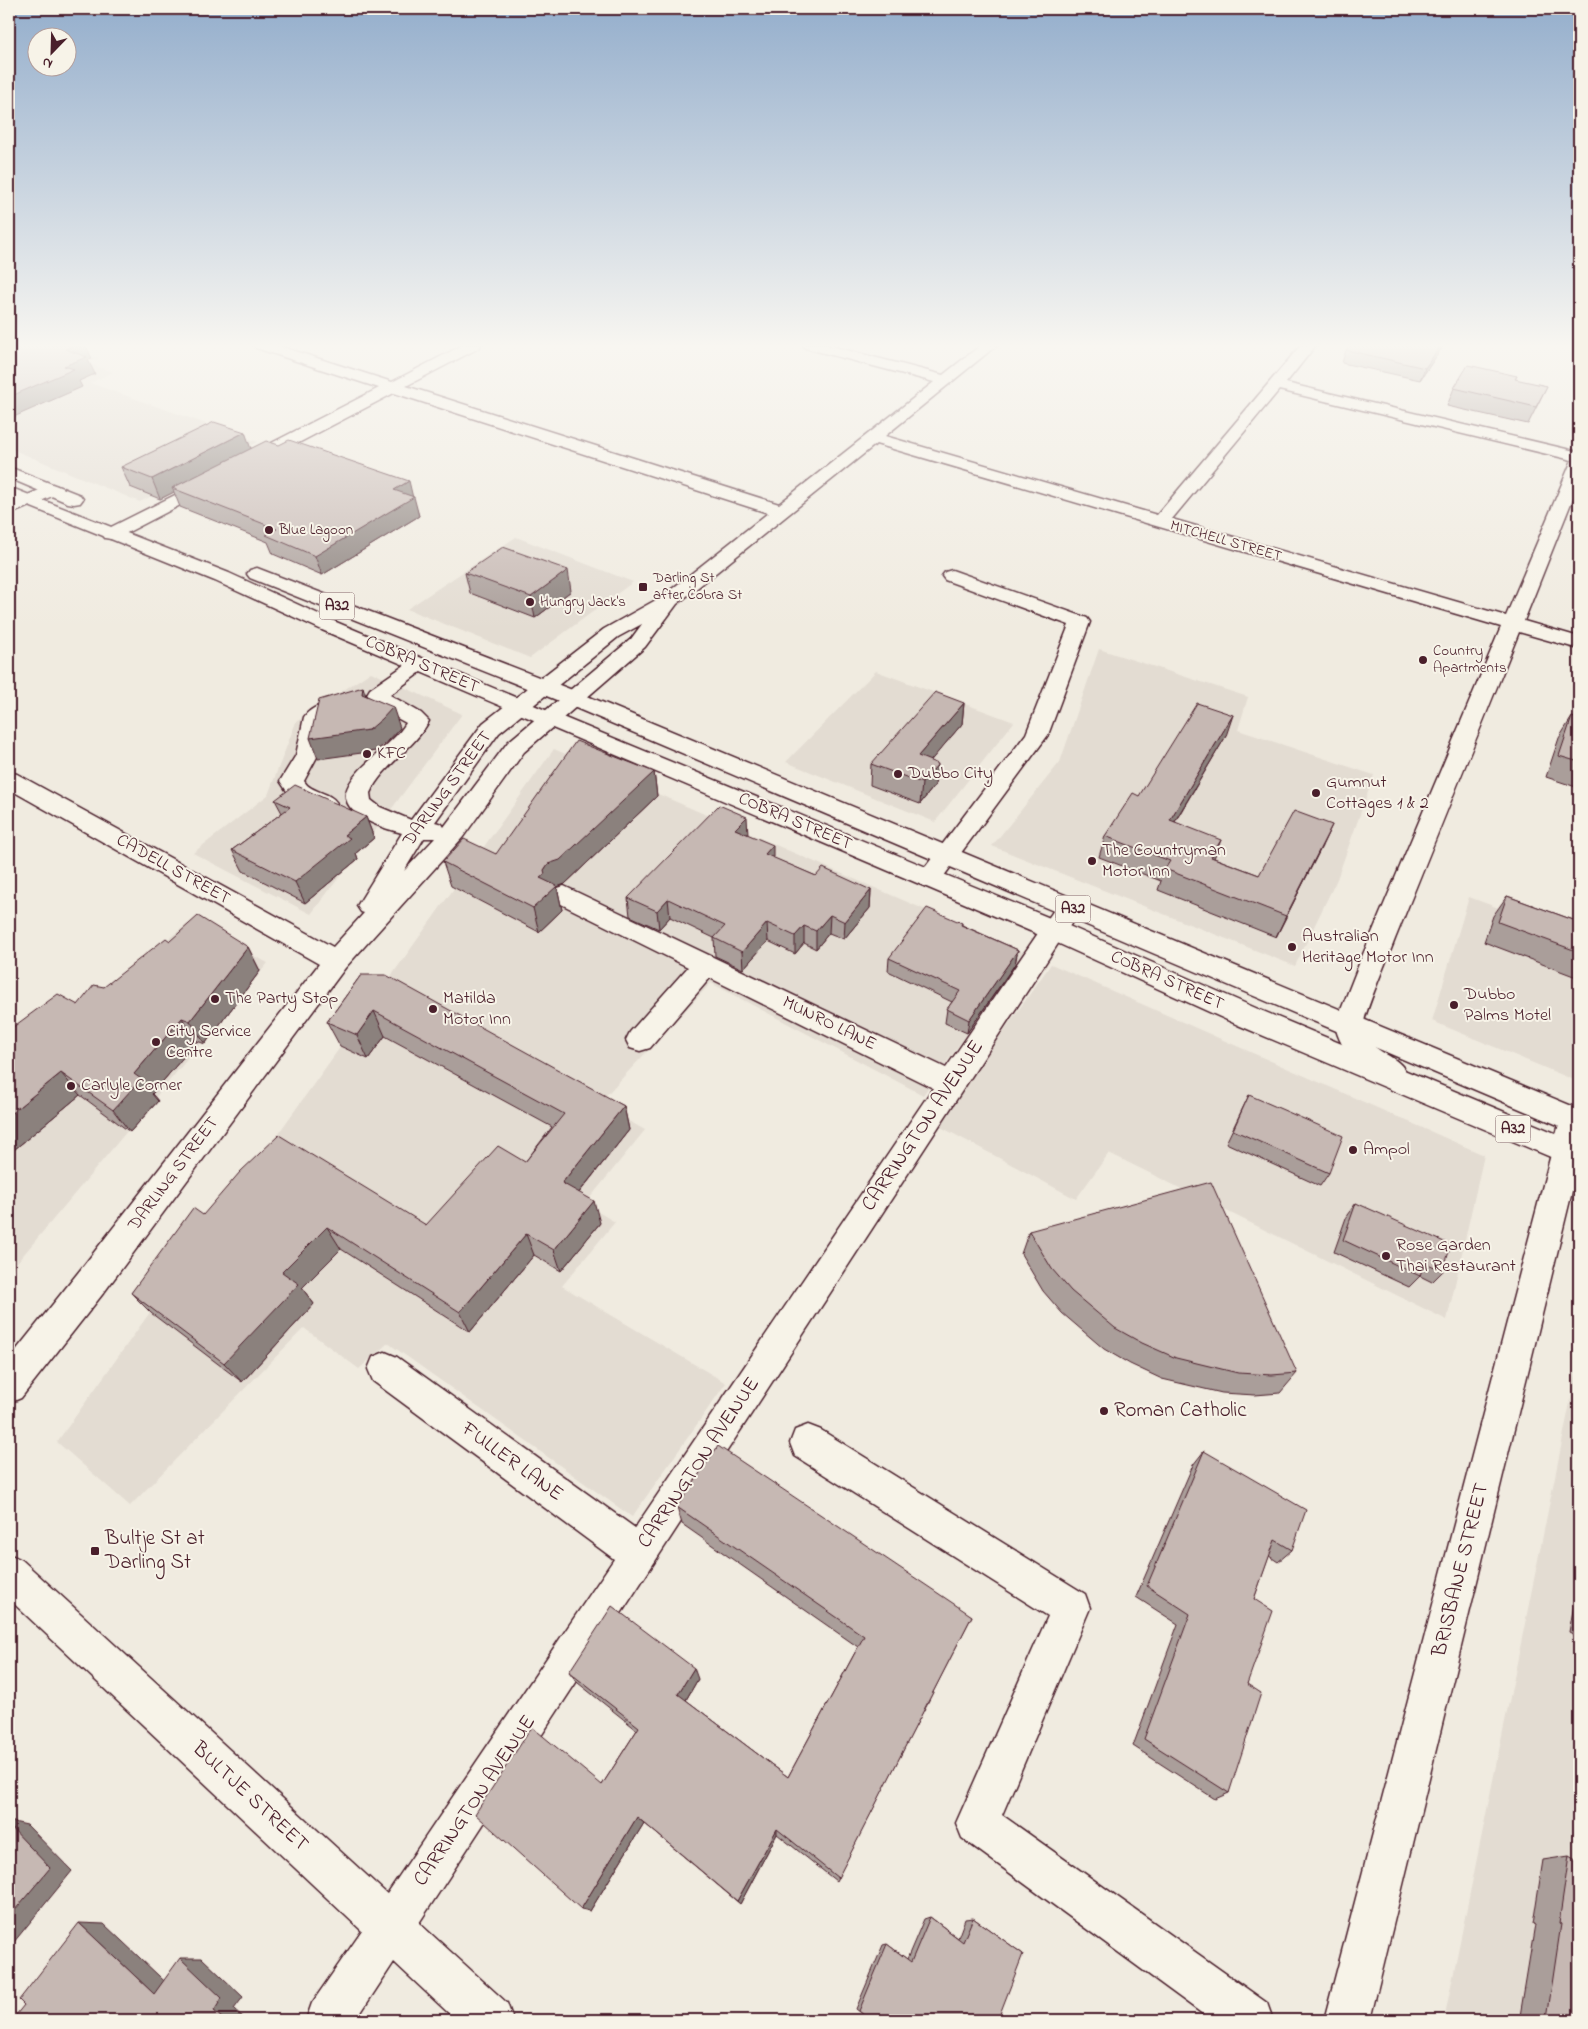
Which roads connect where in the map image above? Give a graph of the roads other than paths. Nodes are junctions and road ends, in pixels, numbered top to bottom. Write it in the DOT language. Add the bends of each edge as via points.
graph roads {
  1 [pos="292,440"];
  2 [pos="558,440"];
  3 [pos="871,440"];
  4 [pos="879,440"];
  5 [pos="1230,440"];
  6 [pos="1506,440"];
  7 [pos="1579,457"];
  8 [pos="247,463"];
  9 [pos="1579,463"];
  10 [pos="9,472"];
  11 [pos="222,476"];
  12 [pos="51,490"];
  13 [pos="9,492"];
  14 [pos="28,501"];
  15 [pos="90,506"];
  16 [pos="9,510"];
  17 [pos="781,511"];
  18 [pos="1160,522"];
  19 [pos="120,524"];
  20 [pos="952,576"];
  21 [pos="670,600"];
  22 [pos="1513,624"];
  23 [pos="1579,643"];
  24 [pos="419,664"];
  25 [pos="543,687"];
  26 [pos="378,694"];
  27 [pos="572,698"];
  28 [pos="518,706"];
  29 [pos="547,719"];
  30 [pos="505,762"];
  31 [pos="9,779"];
  32 [pos="384,819"];
  33 [pos="417,828"];
  34 [pos="946,855"];
  35 [pos="929,878"];
  36 [pos="564,896"];
  37 [pos="1061,918"];
  38 [pos="336,961"];
  39 [pos="706,964"];
  40 [pos="1349,1025"];
  41 [pos="640,1040"];
  42 [pos="951,1084"];
  43 [pos="1458,1106"];
  44 [pos="1575,1137"];
  45 [pos="385,1369"];
  46 [pos="9,1386"];
  47 [pos="808,1443"];
  48 [pos="639,1554"];
  49 [pos="9,1573"];
  50 [pos="391,1928"];
  51 [pos="329,2020"];
  52 [pos="490,2020"];
  53 [pos="1250,2020"];
  54 [pos="1346,2020"];
  1 -- 8 [label="main road"];
  2 -- 17 [label="main road"];
  3 -- 17 [label="main road, DARLING STREET"];
  4 -- 18 [label="main road, MITCHELL STREET"];
  5 -- 18 [label="main road"];
  6 -- 7 [label="main road"];
  9 -- 22 [label="main road"];
  10 -- 12 [label="main road"];
  11 -- 19 [label="main road"];
  12 -- 14 [label="main road"];
  12 -- 15 [label="main road"];
  13 -- 14 [label="main road, COBRA STREET / A32"];
  14 -- 16 [label="main road"];
  14 -- 19 [label="main road, COBRA STREET / A32"];
  17 -- 21 [label="main road, DARLING STREET"];
  18 -- 22 [label="main road, MITCHELL STREET"];
  19 -- 24 [label="main road, COBRA STREET / A32" via="222,577"];
  19 -- 25 [label="main road, COBRA STREET / A32"];
  20 -- 34 [label="main road" via="1080,622 1037,735"];
  21 -- 25 [label="main road, DARLING STREET" via="611,633"];
  21 -- 27 [label="main road, DARLING STREET" via="638,643"];
  22 -- 23 [label="main road, MITCHELL STREET"];
  22 -- 40 [label="main road"];
  24 -- 26 [label="main road"];
  24 -- 28 [label="main road, COBRA STREET / A32"];
  25 -- 27 [label="main road, COBRA STREET / A32"];
  25 -- 28 [label="main road, DARLING STREET"];
  26 -- 32 [label="main road" via="384,702 418,721 413,733 364,778 358,789 360,805"];
  26 -- 32 [label="main road" via="359,704 329,709 315,717 307,755 292,781 304,795"];
  27 -- 29 [label="main road, DARLING STREET"];
  27 -- 34 [label="main road, COBRA STREET / A32"];
  28 -- 29 [label="main road, COBRA STREET / A32"];
  28 -- 33 [label="main road, DARLING STREET" via="491,728"];
  29 -- 30 [label="main road, DARLING STREET" via="520,742"];
  29 -- 35 [label="main road, COBRA STREET / A32"];
  30 -- 33 [label="main road" via="480,782 444,825 433,830"];
  30 -- 38 [label="main road, DARLING STREET" via="455,831"];
  31 -- 38 [label="main road, CADELL STREET"];
  32 -- 33 [label="main road"];
  33 -- 38 [label="main road, DARLING STREET"];
  34 -- 35 [label="main road"];
  34 -- 37 [label="main road, COBRA STREET / A32"];
  35 -- 37 [label="main road, COBRA STREET / A32"];
  36 -- 39 [label="main road, MUNRO LANE"];
  37 -- 40 [label="main road, COBRA STREET / A32"];
  37 -- 42 [label="main road, CARRINGTON AVENUE"];
  37 -- 43 [label="main road, COBRA STREET / A32" via="1248,1017"];
  38 -- 46 [label="main road, DARLING STREET"];
  39 -- 41 [label="main road"];
  39 -- 42 [label="main road, MUNRO LANE"];
  40 -- 43 [label="main road" via="1354,1046 1365,1055"];
  40 -- 44 [label="main road, COBRA STREET / A32"];
  42 -- 48 [label="main road, CARRINGTON AVENUE"];
  43 -- 44 [label="main road, COBRA STREET / A32"];
  44 -- 54 [label="main road, BRISBANE STREET"];
  45 -- 48 [label="main road, FULLER LANE"];
  47 -- 53 [label="main road" via="1071,1608 977,1823"];
  48 -- 50 [label="main road, CARRINGTON AVENUE"];
  49 -- 50 [label="main road, BULTJE STREET"];
  50 -- 51 [label="main road, CARRINGTON AVENUE"];
  50 -- 52 [label="main road, BULTJE STREET"];
}
